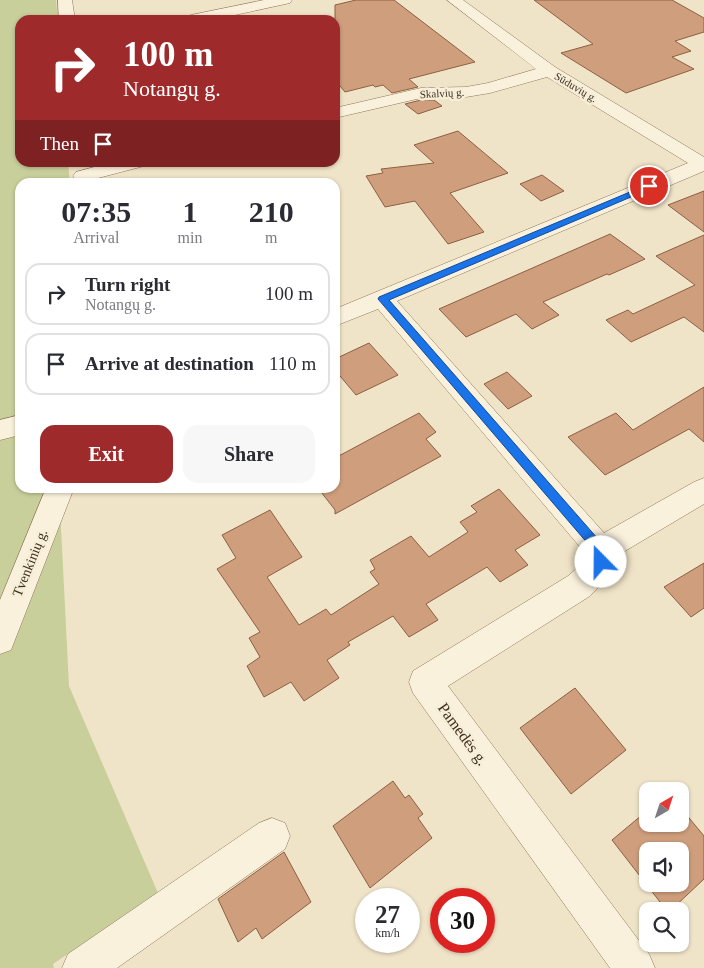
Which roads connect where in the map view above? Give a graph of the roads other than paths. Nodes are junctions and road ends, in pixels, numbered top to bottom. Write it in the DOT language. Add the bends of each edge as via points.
graph roads {
  1 [pos="65,0"];
  2 [pos="285,0"];
  3 [pos="454,0"];
  4 [pos="66,15"];
  5 [pos="214,15"];
  6 [pos="549,71"];
  7 [pos="340,112"];
  8 [pos="703,164"];
  9 [pos="115,167"];
  10 [pos="82,174"];
  11 [pos="382,299"];
  12 [pos="340,316"];
  13 [pos="15,426"];
  14 [pos="0,430"];
  15 [pos="704,490"];
  16 [pos="58,493"];
  17 [pos="601,550"];
  18 [pos="0,639"];
  19 [pos="272,836"];
  20 [pos="82,968"];
  21 [pos="635,968"];
  1 -- 4 [label="street"];
  2 -- 5 [label="street"];
  3 -- 6 [label="street, Sūduvių g."];
  6 -- 7 [label="street, Skalvių g." via="490,88 421,93"];
  6 -- 8 [label="street, Sūduvių g."];
  8 -- 11 [label="street"];
  9 -- 10 [label="street"];
  11 -- 12 [label="street"];
  11 -- 17 [label="street"];
  13 -- 14 [label="street"];
  15 -- 17 [label="street"];
  16 -- 18 [label="street, Tvenkinių g."];
  17 -- 21 [label="street, Pamedės g." via="601,562 596,572 579,586 425,682"];
  19 -- 20 [label="street"];
}
